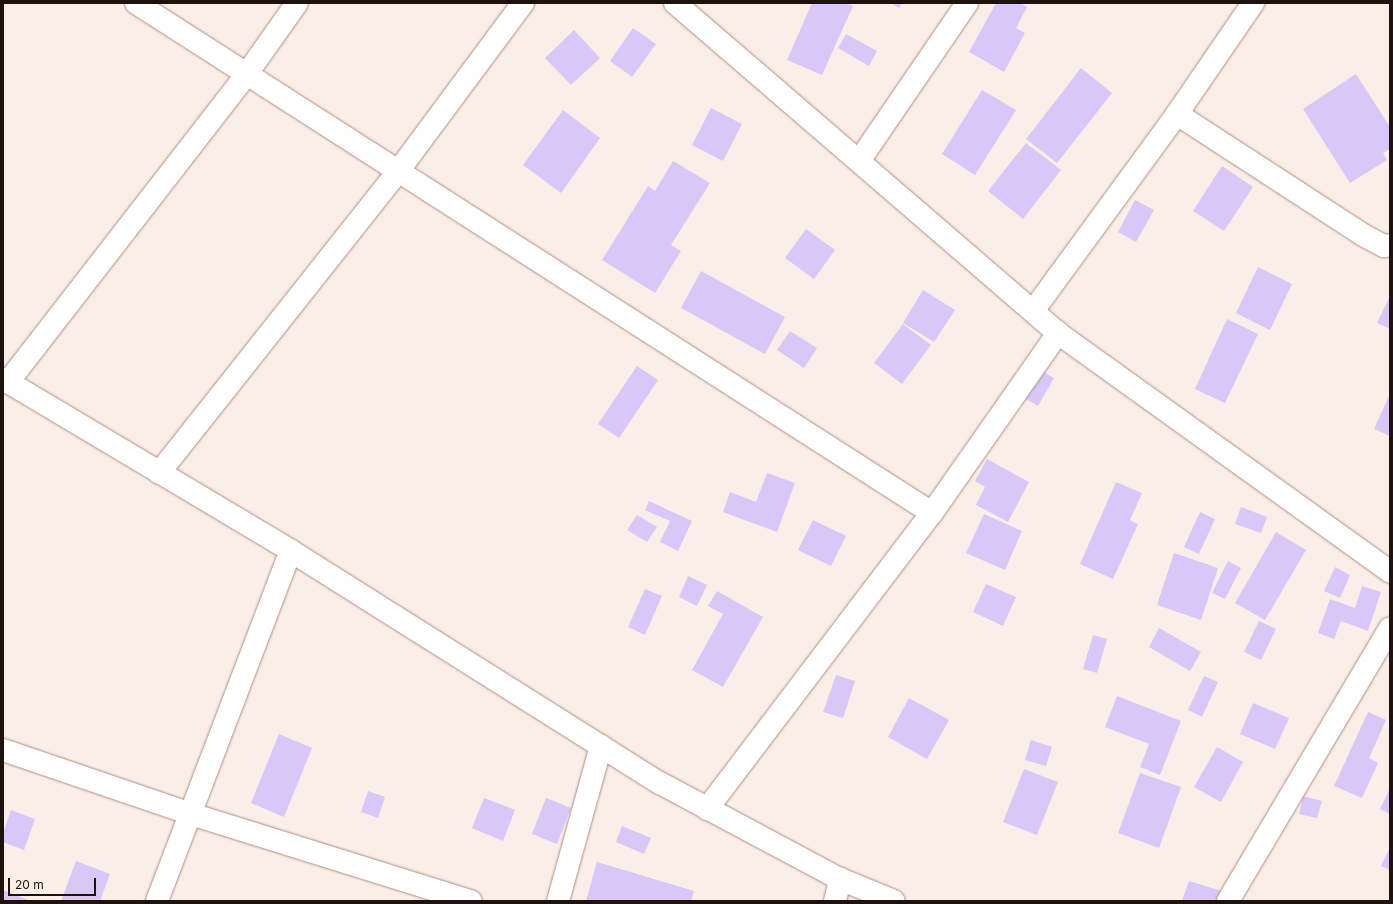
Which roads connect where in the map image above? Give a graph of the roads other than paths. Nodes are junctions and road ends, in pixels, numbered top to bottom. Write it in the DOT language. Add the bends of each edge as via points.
graph roads {
  1 [pos="136,3"];
  2 [pos="297,3"];
  3 [pos="523,3"];
  4 [pos="675,3"];
  5 [pos="967,3"];
  6 [pos="1253,3"];
  7 [pos="246,74"];
  8 [pos="1177,114"];
  9 [pos="859,161"];
  10 [pos="399,170"];
  11 [pos="1390,245"];
  12 [pos="1033,311"];
  13 [pos="1058,333"];
  14 [pos="5,381"];
  15 [pos="159,473"];
  16 [pos="932,513"];
  17 [pos="292,551"];
  18 [pos="1390,572"];
  19 [pos="1390,628"];
  20 [pos="601,746"];
  21 [pos="3,750"];
  22 [pos="708,809"];
  23 [pos="191,814"];
  24 [pos="840,879"];
  25 [pos="157,901"];
  26 [pos="471,901"];
  27 [pos="558,901"];
  28 [pos="835,901"];
  29 [pos="894,901"];
  30 [pos="1228,901"];
  1 -- 7 [label="street"];
  2 -- 7 [label="street"];
  3 -- 10 [label="street"];
  4 -- 9 [label="street"];
  5 -- 9 [label="street"];
  6 -- 8 [label="street"];
  7 -- 10 [label="street"];
  7 -- 14 [label="street"];
  8 -- 11 [label="street" via="1363,234 1384,246"];
  8 -- 12 [label="street"];
  9 -- 12 [label="street"];
  10 -- 15 [label="street"];
  10 -- 16 [label="street"];
  12 -- 13 [label="street"];
  13 -- 16 [label="street"];
  13 -- 18 [label="street"];
  14 -- 15 [label="street"];
  15 -- 17 [label="street"];
  16 -- 22 [label="street"];
  17 -- 20 [label="street"];
  17 -- 23 [label="street"];
  19 -- 30 [label="street"];
  20 -- 22 [label="street"];
  20 -- 27 [label="street"];
  21 -- 23 [label="street"];
  22 -- 24 [label="street"];
  23 -- 25 [label="street"];
  23 -- 26 [label="street"];
  24 -- 28 [label="street"];
  24 -- 29 [label="street"];
}
